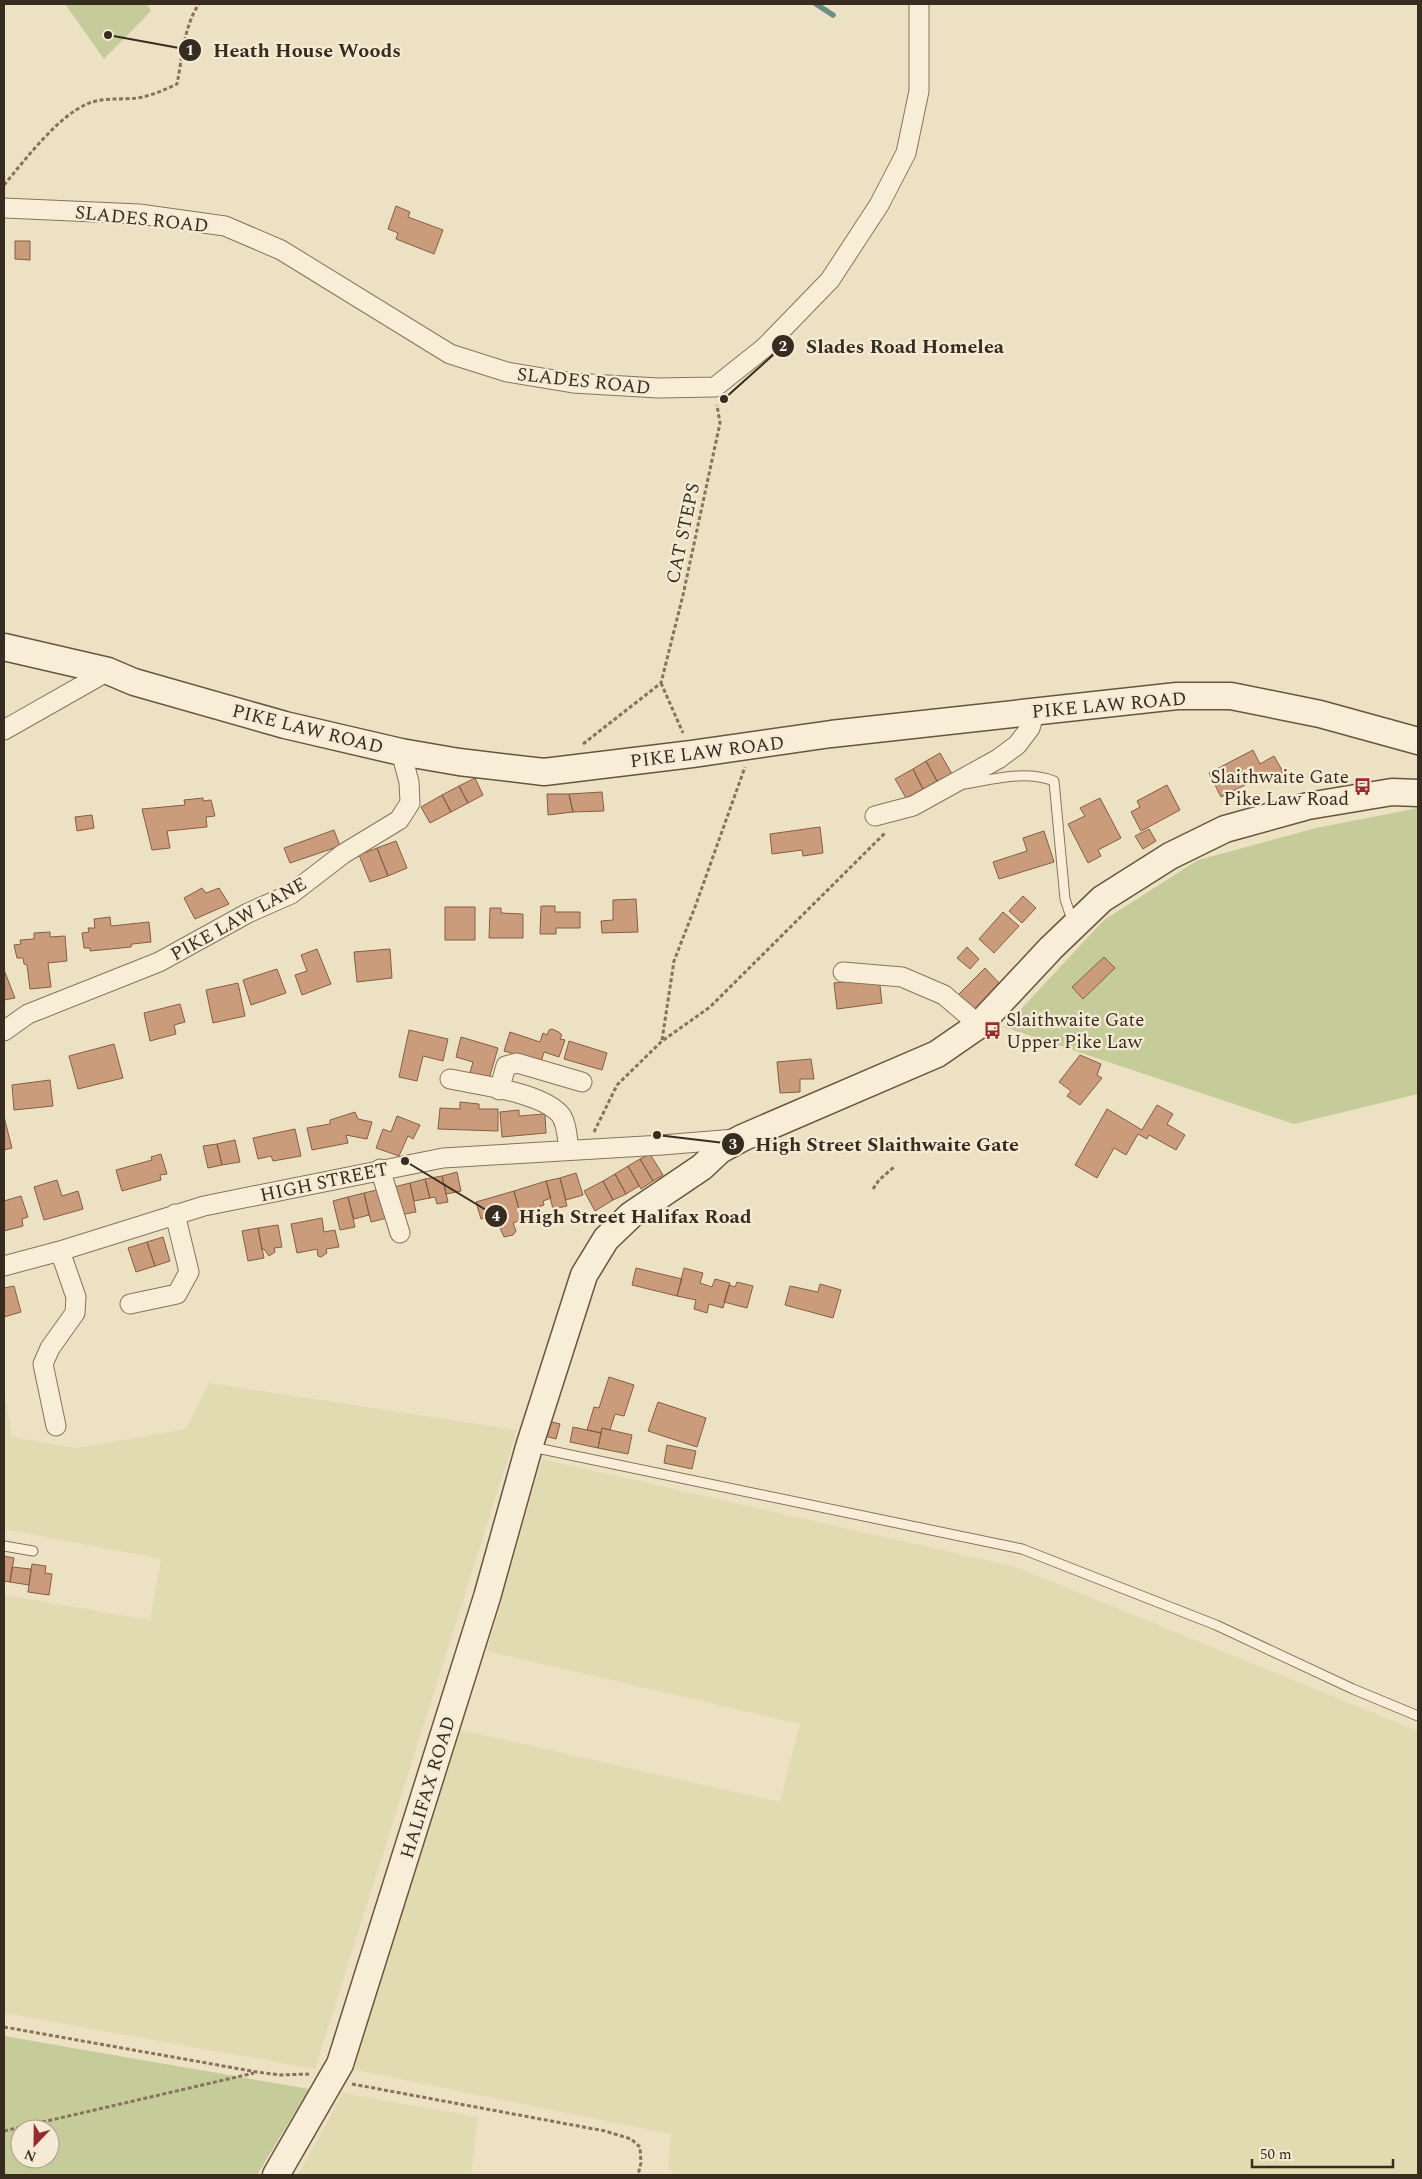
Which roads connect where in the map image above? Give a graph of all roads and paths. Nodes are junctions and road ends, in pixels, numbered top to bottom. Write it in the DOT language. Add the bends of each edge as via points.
graph roads {
  1 [pos="199,4"];
  2 [pos="919,4"];
  3 [pos="4,185"];
  4 [pos="4,208"];
  5 [pos="715,387"];
  6 [pos="4,647"];
  7 [pos="108,671"];
  8 [pos="661,683"];
  9 [pos="1035,711"];
  10 [pos="4,730"];
  11 [pos="1418,741"];
  12 [pos="580,746"];
  13 [pos="752,746"];
  14 [pos="401,752"];
  15 [pos="692,754"];
  16 [pos="950,787"];
  17 [pos="1418,792"];
  18 [pos="912,806"];
  19 [pos="875,816"];
  20 [pos="1074,926"];
  21 [pos="843,972"];
  22 [pos="979,1025"];
  23 [pos="4,1032"];
  24 [pos="662,1041"];
  25 [pos="450,1079"];
  26 [pos="582,1082"];
  27 [pos="499,1090"];
  28 [pos="742,1138"];
  29 [pos="577,1149"];
  30 [pos="894,1168"];
  31 [pos="380,1169"];
  32 [pos="874,1189"];
  33 [pos="175,1214"];
  34 [pos="400,1233"];
  35 [pos="60,1251"];
  36 [pos="4,1266"];
  37 [pos="130,1304"];
  38 [pos="56,1426"];
  39 [pos="529,1447"];
  40 [pos="4,1546"];
  41 [pos="33,1551"];
  42 [pos="1418,1716"];
  43 [pos="4,2028"];
  44 [pos="257,2072"];
  45 [pos="334,2076"];
  46 [pos="4,2131"];
  47 [pos="276,2175"];
  48 [pos="638,2175"];
  1 -- 3 [label="path" via="194,10 185,42 177,84 147,96 88,104 70,115"];
  2 -- 5 [label="street" via="919,91 906,153 888,188 830,280 764,348"];
  4 -- 5 [label="street, SLADES ROAD" via="139,214 225,226 281,250 450,354 507,372 573,383 658,388"];
  5 -- 8 [label="path, CAT STEPS" via="720,423"];
  6 -- 7 [label="street, PIKE LAW ROAD"];
  7 -- 10 [label="street"];
  7 -- 14 [label="street, PIKE LAW ROAD" via="134,682 285,725"];
  8 -- 12 [label="path"];
  8 -- 15 [label="path"];
  9 -- 11 [label="street, PIKE LAW ROAD" via="1177,696 1231,696 1320,714"];
  9 -- 13 [label="street, PIKE LAW ROAD"];
  9 -- 16 [label="street" via="1030,728 1017,746"];
  13 -- 15 [label="street, PIKE LAW ROAD"];
  13 -- 24 [label="path" via="674,961"];
  14 -- 15 [label="street, PIKE LAW ROAD" via="544,772"];
  14 -- 23 [label="street, PIKE LAW LANE" via="409,782 410,803 399,820 343,854 291,894 248,913 159,962 28,1014"];
  16 -- 18 [label="street"];
  16 -- 20 [label="lane" via="1009,776 1041,776 1054,781 1065,899"];
  17 -- 20 [label="street, HALIFAX ROAD" via="1392,792 1308,806 1225,829 1170,856 1102,899"];
  18 -- 19 [label="street"];
  18 -- 24 [label="path" via="710,1006"];
  20 -- 22 [label="street, HALIFAX ROAD"];
  21 -- 22 [label="street" via="902,977 944,995"];
  22 -- 28 [label="street, HALIFAX ROAD" via="937,1054"];
  24 -- 29 [label="path" via="617,1085"];
  25 -- 27 [label="street"];
  26 -- 27 [label="street" via="518,1063 506,1066"];
  27 -- 29 [label="street" via="542,1099 560,1114"];
  28 -- 29 [label="street, HIGH STREET"];
  28 -- 39 [label="street, HALIFAX ROAD" via="720,1150 702,1167 631,1215 606,1239 584,1275"];
  29 -- 31 [label="street, HIGH STREET" via="443,1158"];
  30 -- 32 [label="path" via="879,1180"];
  31 -- 33 [label="street, HIGH STREET"];
  31 -- 34 [label="street"];
  33 -- 35 [label="street, HIGH STREET"];
  33 -- 37 [label="street" via="189,1272 177,1294"];
  35 -- 36 [label="street, HIGH STREET"];
  35 -- 38 [label="street" via="76,1297 75,1313 50,1348 43,1364"];
  39 -- 42 [label="lane" via="1022,1549 1216,1625"];
  39 -- 45 [label="street, HALIFAX ROAD" via="487,1597"];
  40 -- 41 [label="lane"];
  43 -- 44 [label="path"];
  44 -- 45 [label="path"];
  44 -- 46 [label="path"];
  45 -- 47 [label="street, HALIFAX ROAD"];
  45 -- 48 [label="path" via="356,2086 605,2131 631,2139 640,2147"];
}
